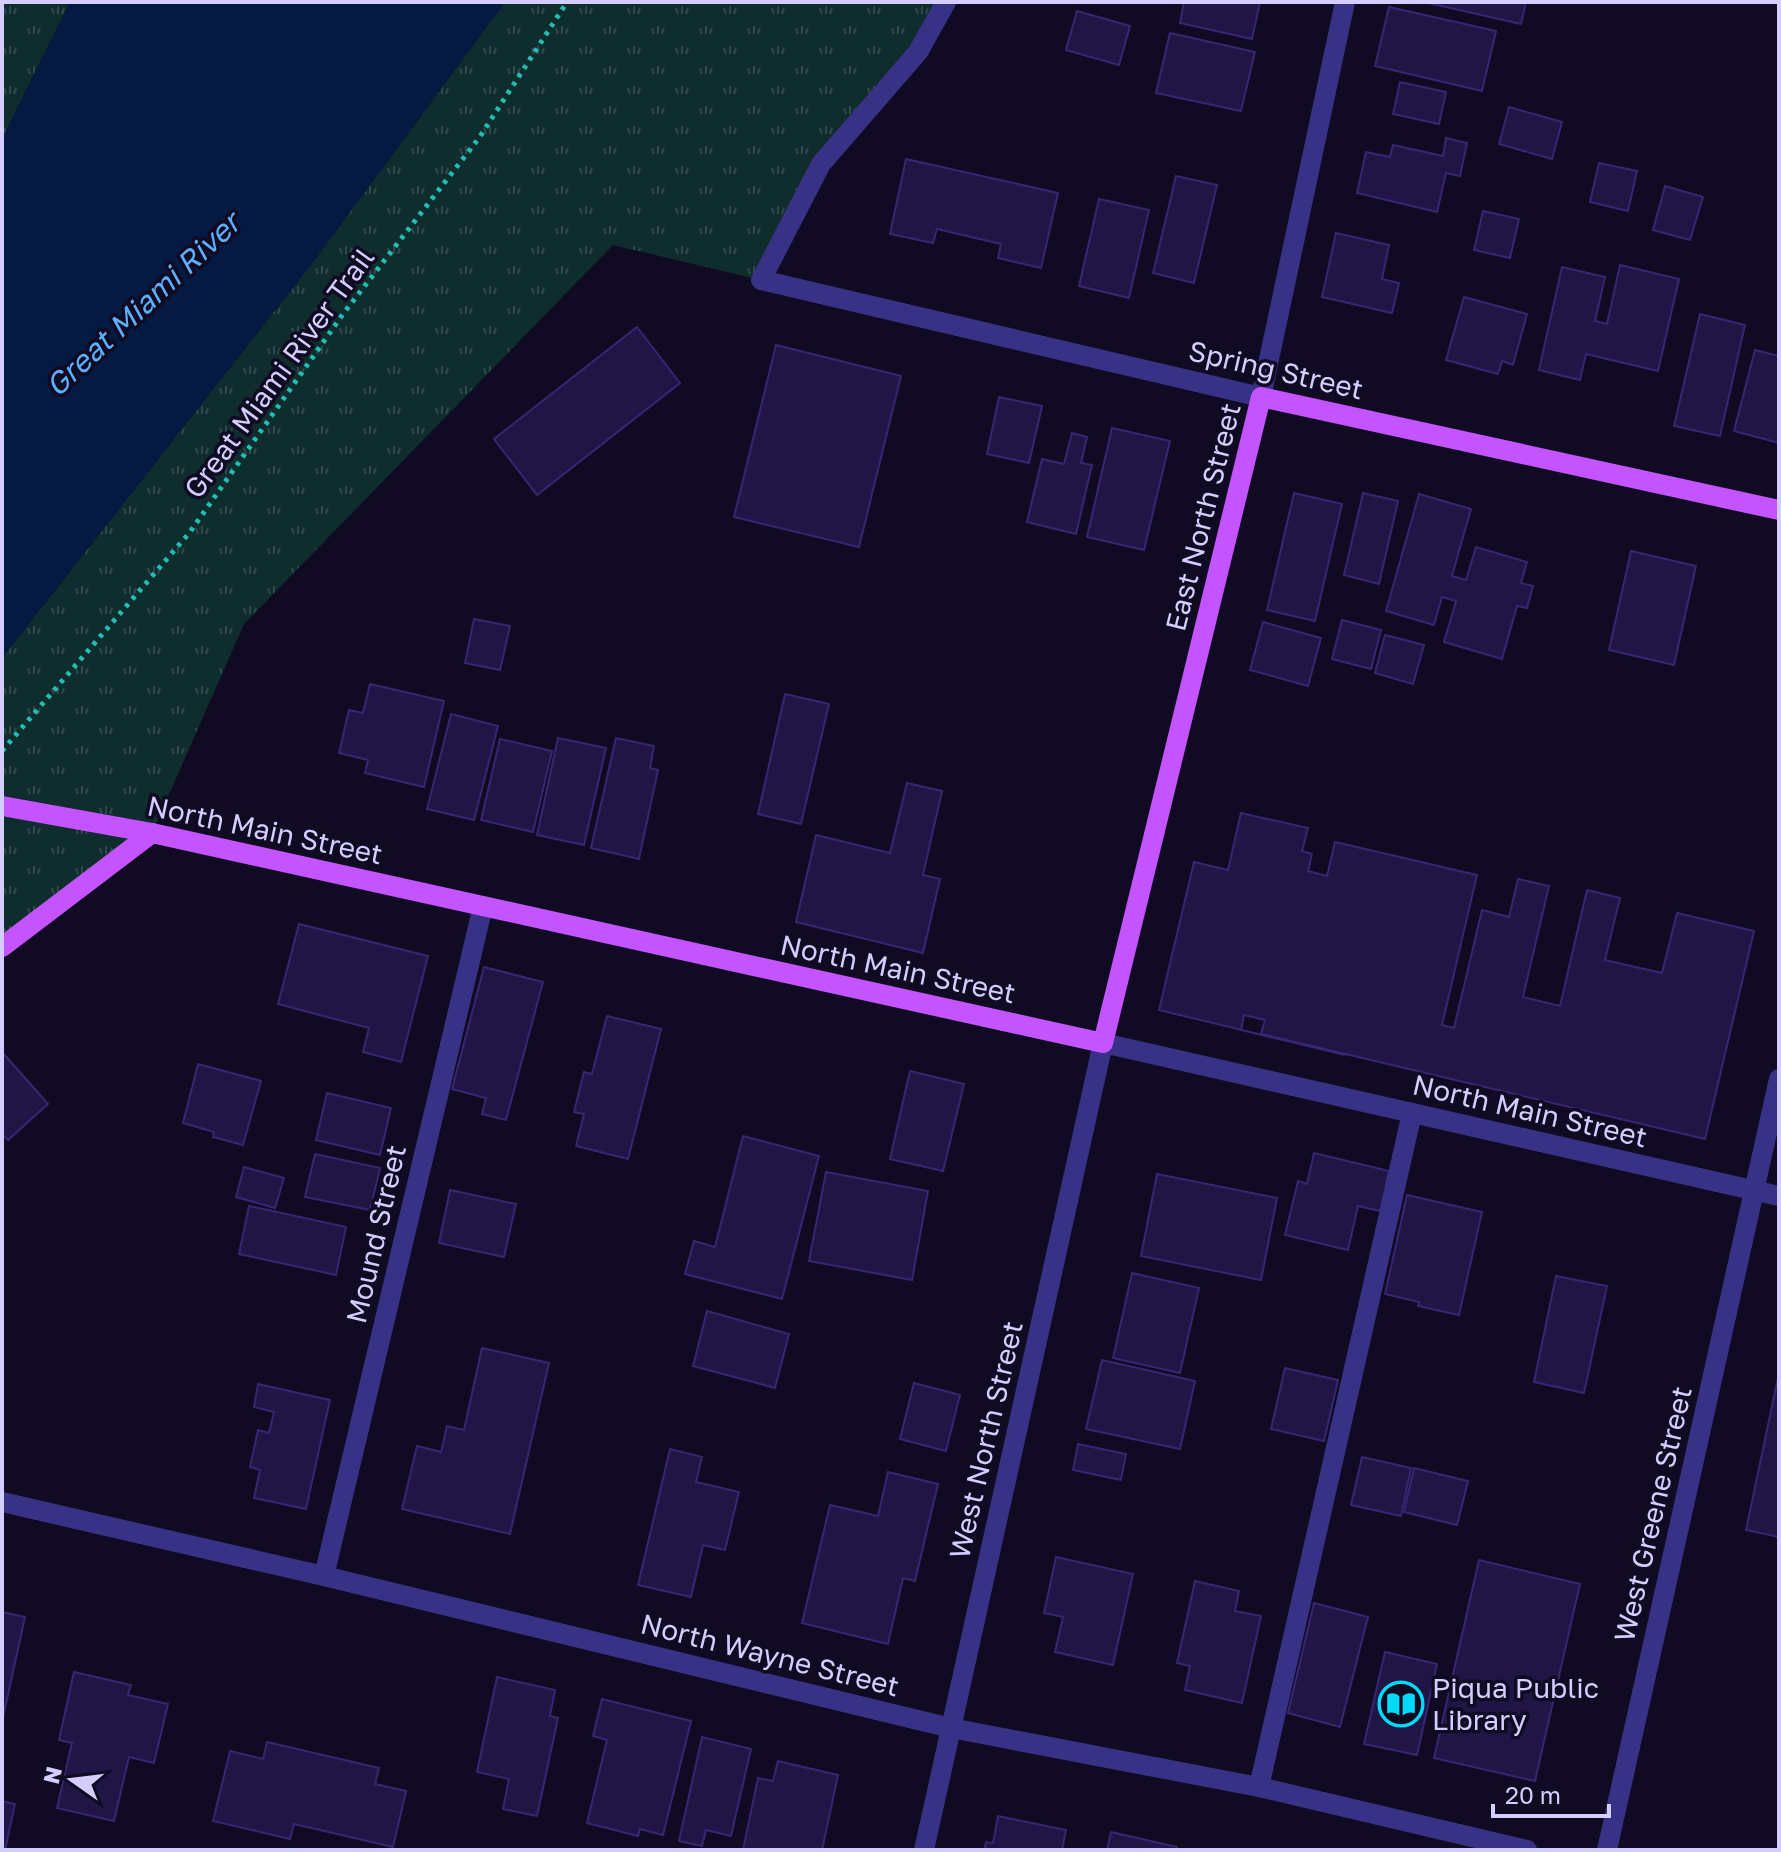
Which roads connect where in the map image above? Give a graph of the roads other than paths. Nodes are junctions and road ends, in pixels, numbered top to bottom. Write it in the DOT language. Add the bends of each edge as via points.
graph roads {
  1 [pos="946,2"];
  2 [pos="1345,2"];
  3 [pos="1261,397"];
  4 [pos="1779,510"];
  5 [pos="2,806"];
  6 [pos="152,833"];
  7 [pos="483,906"];
  8 [pos="2,947"];
  9 [pos="1103,1043"];
  10 [pos="1779,1079"];
  11 [pos="1412,1113"];
  12 [pos="1754,1191"];
  13 [pos="1779,1196"];
  14 [pos="2,1502"];
  15 [pos="324,1576"];
  16 [pos="951,1728"];
  17 [pos="1259,1787"];
  18 [pos="924,1850"];
  19 [pos="1527,1850"];
  20 [pos="1607,1850"];
  1 -- 3 [label="street, Spring Street" via="918,52 821,164 761,280"];
  2 -- 3 [label="street, East North Street"];
  3 -- 4 [label="main road, Spring Street"];
  3 -- 9 [label="main road, East North Street"];
  5 -- 6 [label="main road, North Main Street"];
  6 -- 7 [label="main road, North Main Street"];
  6 -- 8 [label="main road"];
  7 -- 9 [label="main road, North Main Street"];
  7 -- 15 [label="street, Mound Street"];
  9 -- 11 [label="street, North Main Street"];
  9 -- 16 [label="street, West North Street"];
  10 -- 12 [label="street, West Greene Street"];
  11 -- 12 [label="street, North Main Street"];
  11 -- 17 [label="street"];
  12 -- 13 [label="street, North Main Street"];
  12 -- 20 [label="street, West Greene Street"];
  14 -- 15 [label="street, North Wayne Street"];
  15 -- 16 [label="street, North Wayne Street"];
  16 -- 17 [label="street, North Wayne Street"];
  16 -- 18 [label="street, West North Street"];
  17 -- 19 [label="street, North Wayne Street"];
}
